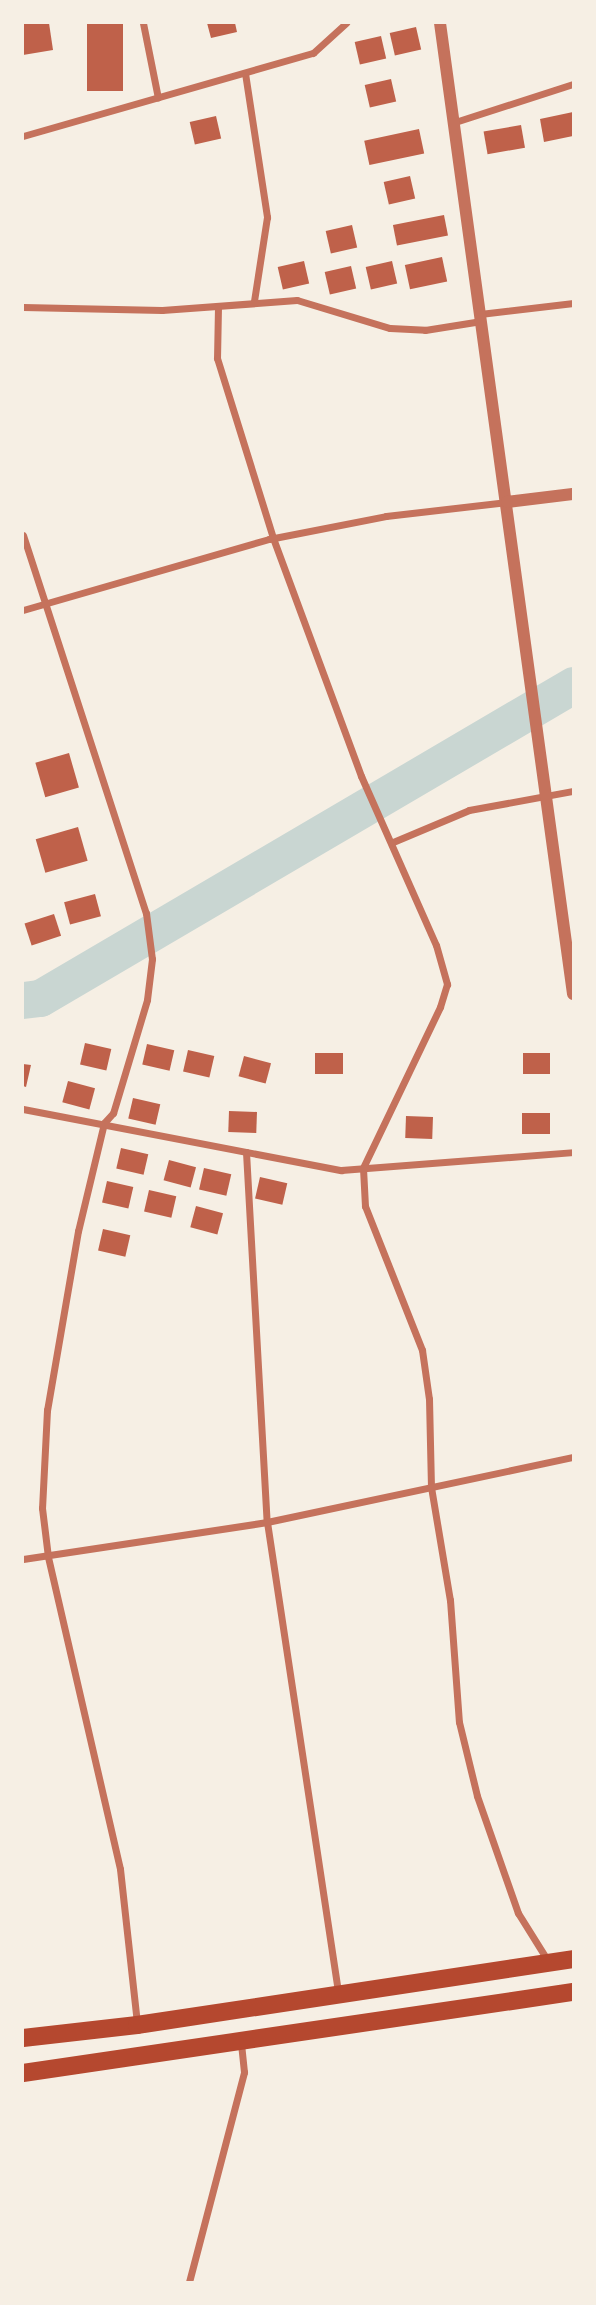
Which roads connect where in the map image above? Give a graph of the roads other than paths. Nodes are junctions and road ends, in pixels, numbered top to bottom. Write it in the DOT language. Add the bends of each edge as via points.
graph roads {
  1 [pos="143,23"];
  2 [pos="346,23"];
  3 [pos="440,23"];
  4 [pos="245,73"];
  5 [pos="573,84"];
  6 [pos="158,98"];
  7 [pos="451,123"];
  8 [pos="23,136"];
  9 [pos="254,301"];
  10 [pos="573,303"];
  11 [pos="23,307"];
  12 [pos="218,307"];
  13 [pos="480,317"];
  14 [pos="573,494"];
  15 [pos="507,502"];
  16 [pos="23,535"];
  17 [pos="272,538"];
  18 [pos="43,604"];
  19 [pos="23,610"];
  20 [pos="573,791"];
  21 [pos="546,794"];
  22 [pos="393,842"];
  23 [pos="573,994"];
  24 [pos="23,1109"];
  25 [pos="104,1123"];
  26 [pos="246,1152"];
  27 [pos="573,1152"];
  28 [pos="363,1168"];
  29 [pos="573,1457"];
  30 [pos="431,1487"];
  31 [pos="267,1522"];
  32 [pos="48,1557"];
  33 [pos="23,1559"];
  34 [pos="573,1959"];
  35 [pos="549,1963"];
  36 [pos="338,1992"];
  37 [pos="573,1992"];
  38 [pos="137,2025"];
  39 [pos="23,2038"];
  40 [pos="240,2043"];
  41 [pos="23,2073"];
  42 [pos="189,2282"];
  1 -- 6 [label="street"];
  2 -- 4 [label="street" via="313,53"];
  3 -- 7 [label="street"];
  4 -- 6 [label="street"];
  4 -- 9 [label="street" via="267,217"];
  5 -- 7 [label="street"];
  6 -- 8 [label="street"];
  7 -- 13 [label="street"];
  9 -- 12 [label="street"];
  9 -- 13 [label="street" via="297,300 390,328 425,330"];
  10 -- 13 [label="street"];
  11 -- 12 [label="street"];
  12 -- 17 [label="street" via="217,358"];
  13 -- 15 [label="street"];
  14 -- 15 [label="street"];
  15 -- 17 [label="street" via="386,516"];
  15 -- 21 [label="street"];
  16 -- 18 [label="street"];
  17 -- 18 [label="street"];
  17 -- 22 [label="street" via="366,786"];
  18 -- 19 [label="street"];
  18 -- 25 [label="street" via="146,913 152,959 143,1013 113,1113"];
  20 -- 21 [label="street"];
  21 -- 22 [label="street" via="469,810"];
  21 -- 23 [label="street"];
  22 -- 28 [label="street" via="436,944 447,984"];
  24 -- 25 [label="street"];
  25 -- 26 [label="street"];
  25 -- 32 [label="street" via="47,1410 42,1508"];
  26 -- 28 [label="street" via="341,1170"];
  26 -- 31 [label="street"];
  27 -- 28 [label="street"];
  28 -- 30 [label="street" via="365,1206 422,1350 429,1399"];
  29 -- 30 [label="street"];
  30 -- 31 [label="street"];
  30 -- 35 [label="street" via="450,1600 459,1722 477,1796 518,1913"];
  31 -- 32 [label="street"];
  31 -- 36 [label="street"];
  32 -- 33 [label="street"];
  32 -- 38 [label="street" via="120,1869"];
  34 -- 35 [label="main road"];
  35 -- 36 [label="main road"];
  36 -- 38 [label="main road"];
  37 -- 40 [label="main road"];
  38 -- 39 [label="main road"];
  40 -- 41 [label="main road"];
  40 -- 42 [label="street" via="244,2071"];
}
